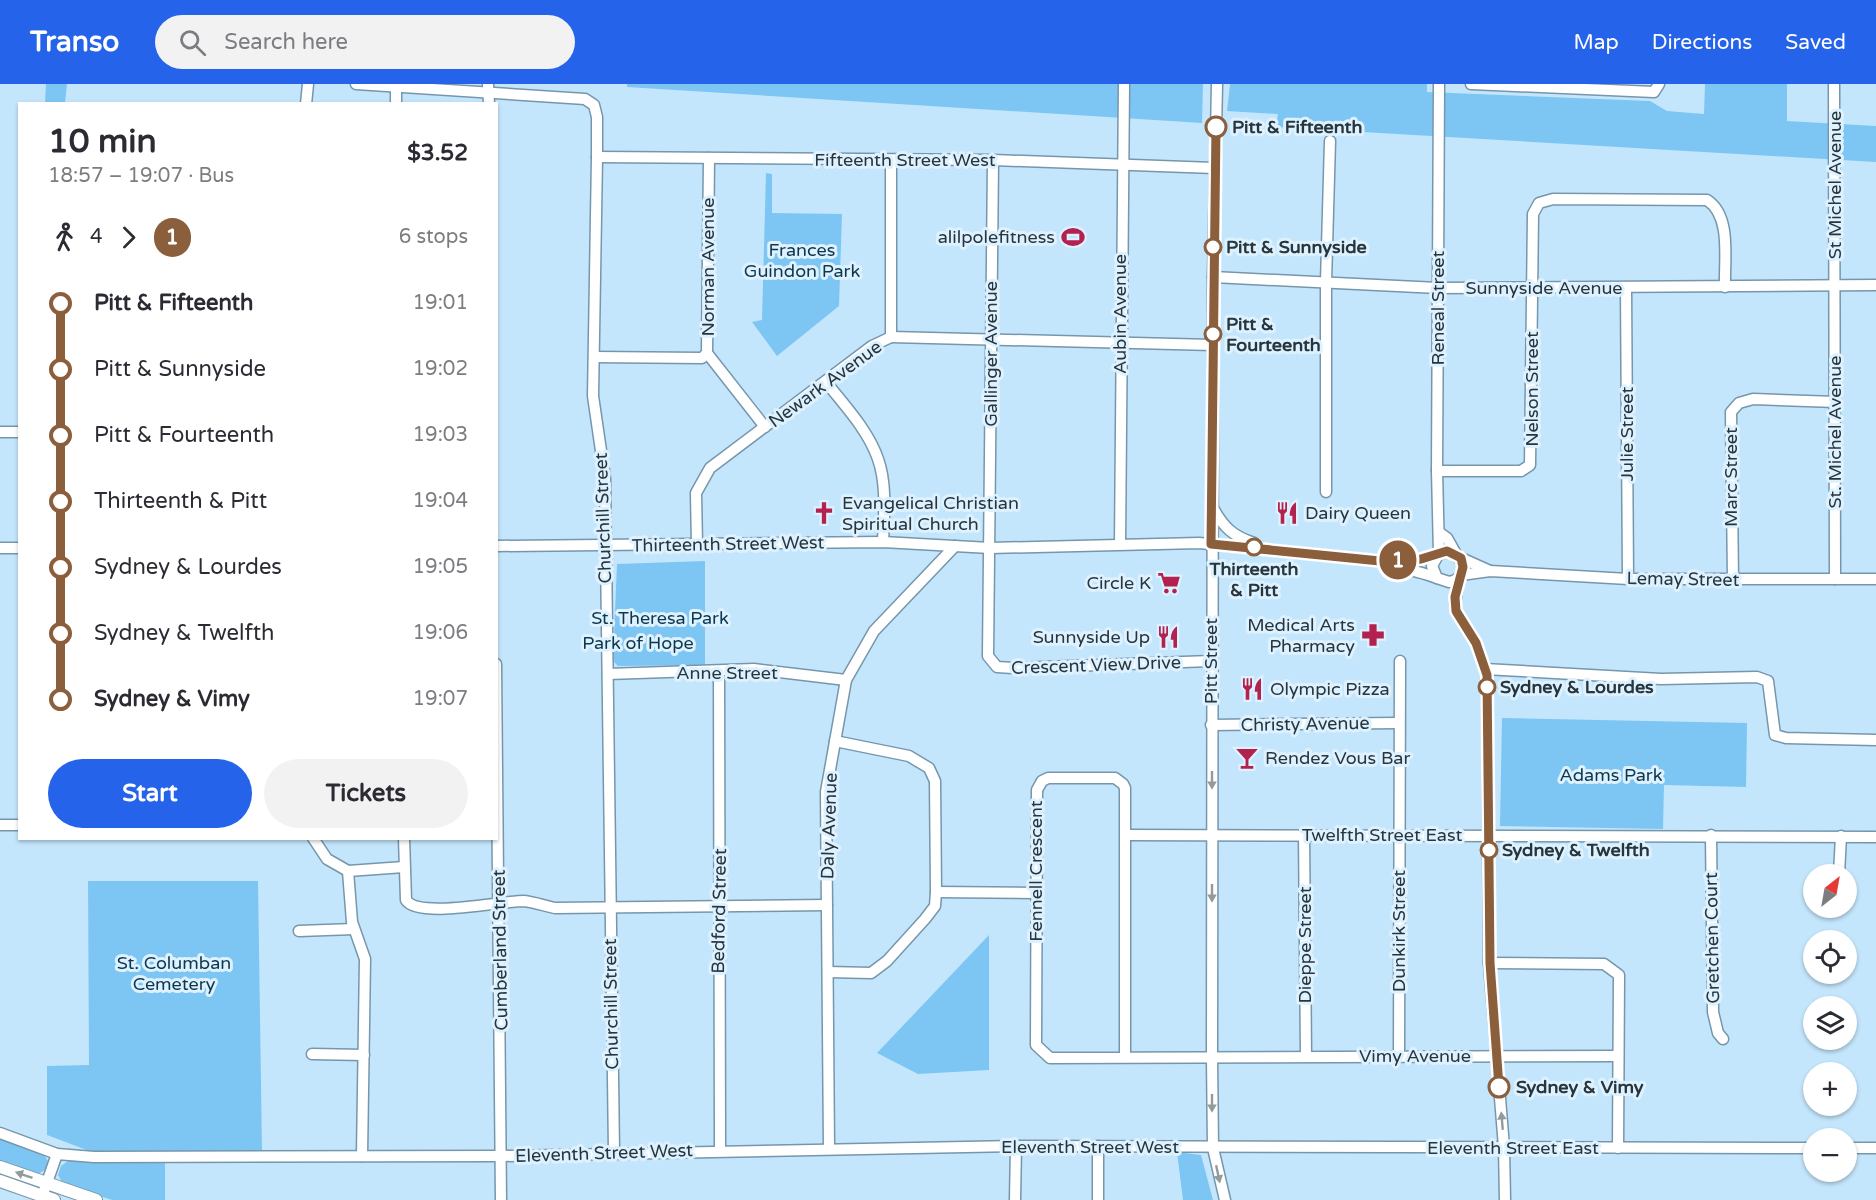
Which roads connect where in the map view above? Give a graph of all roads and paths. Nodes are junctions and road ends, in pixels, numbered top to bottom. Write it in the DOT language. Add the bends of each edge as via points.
graph roads {
  1 [pos="308,84"];
  2 [pos="356,84"];
  3 [pos="1124,84"];
  4 [pos="1217,84"];
  5 [pos="1439,84"];
  6 [pos="1471,84"];
  7 [pos="1834,84"];
  8 [pos="1659,86"];
  9 [pos="396,87"];
  10 [pos="489,93"];
  11 [pos="306,102"];
  12 [pos="396,102"];
  13 [pos="1330,141"];
  14 [pos="597,157"];
  15 [pos="709,158"];
  16 [pos="993,159"];
  17 [pos="891,160"];
  18 [pos="1122,166"];
  19 [pos="1214,168"];
  20 [pos="1213,277"];
  21 [pos="1326,282"];
  22 [pos="1876,285"];
  23 [pos="1835,286"];
  24 [pos="1725,287"];
  25 [pos="1438,288"];
  26 [pos="1626,288"];
  27 [pos="1532,289"];
  28 [pos="891,337"];
  29 [pos="992,338"];
  30 [pos="1120,343"];
  31 [pos="1213,345"];
  32 [pos="707,353"];
  33 [pos="594,357"];
  34 [pos="826,382"];
  35 [pos="1836,402"];
  36 [pos="765,427"];
  37 [pos="0,432"];
  38 [pos="18,432"];
  39 [pos="1437,471"];
  40 [pos="1326,492"];
  41 [pos="1213,507"];
  42 [pos="1440,533"];
  43 [pos="883,542"];
  44 [pos="1120,544"];
  45 [pos="1211,544"];
  46 [pos="605,545"];
  47 [pos="697,545"];
  48 [pos="498,546"];
  49 [pos="955,546"];
  50 [pos="0,548"];
  51 [pos="18,548"];
  52 [pos="990,548"];
  53 [pos="1272,548"];
  54 [pos="1438,554"];
  55 [pos="1458,556"];
  56 [pos="1390,562"];
  57 [pos="1490,571"];
  58 [pos="1463,576"];
  59 [pos="1437,578"];
  60 [pos="1628,579"];
  61 [pos="1835,579"];
  62 [pos="1876,579"];
  63 [pos="1732,580"];
  64 [pos="1211,661"];
  65 [pos="1400,661"];
  66 [pos="1485,669"];
  67 [pos="719,672"];
  68 [pos="608,674"];
  69 [pos="846,680"];
  70 [pos="1398,723"];
  71 [pos="1211,725"];
  72 [pos="1876,740"];
  73 [pos="835,741"];
  74 [pos="498,784"];
  75 [pos="0,825"];
  76 [pos="18,825"];
  77 [pos="1212,834"];
  78 [pos="1305,834"];
  79 [pos="1399,834"];
  80 [pos="1711,835"];
  81 [pos="1126,836"];
  82 [pos="1488,836"];
  83 [pos="1841,836"];
  84 [pos="1876,837"];
  85 [pos="314,840"];
  86 [pos="404,840"];
  87 [pos="1840,864"];
  88 [pos="404,867"];
  89 [pos="348,871"];
  90 [pos="936,892"];
  91 [pos="1035,893"];
  92 [pos="500,903"];
  93 [pos="827,904"];
  94 [pos="721,906"];
  95 [pos="610,908"];
  96 [pos="354,929"];
  97 [pos="299,931"];
  98 [pos="1490,963"];
  99 [pos="828,972"];
  100 [pos="1723,1039"];
  101 [pos="312,1054"];
  102 [pos="364,1055"];
  103 [pos="1496,1055"];
  104 [pos="1125,1056"];
  105 [pos="1306,1056"];
  106 [pos="1618,1056"];
  107 [pos="1399,1057"];
  108 [pos="1212,1058"];
  109 [pos="0,1132"];
  110 [pos="1016,1146"];
  111 [pos="1098,1146"];
  112 [pos="1504,1147"];
  113 [pos="829,1148"];
  114 [pos="1213,1148"];
  115 [pos="1618,1148"];
  116 [pos="1803,1148"];
  117 [pos="1857,1148"];
  118 [pos="1876,1148"];
  119 [pos="720,1149"];
  120 [pos="614,1152"];
  121 [pos="57,1154"];
  122 [pos="502,1155"];
  123 [pos="362,1156"];
  124 [pos="0,1167"];
  125 [pos="0,1180"];
  126 [pos="47,1183"];
  127 [pos="48,1198"];
  128 [pos="96,1200"];
  129 [pos="501,1200"];
  130 [pos="1015,1200"];
  131 [pos="1098,1200"];
  132 [pos="1225,1200"];
  133 [pos="1505,1200"];
  1 -- 11 [label="street"];
  2 -- 9 [label="street"];
  3 -- 18 [label="street, Aubin Avenue"];
  4 -- 19 [label="street, Pitt Street"];
  5 -- 25 [label="street, Reneal Street"];
  6 -- 8 [label="street" via="1654,92"];
  7 -- 23 [label="street, St Michel Avenue"];
  9 -- 10 [label="street"];
  9 -- 12 [label="street"];
  10 -- 14 [label="street, Churchill Street" via="585,99 594,105 597,117"];
  13 -- 21 [label="street"];
  14 -- 15 [label="street, Fifteenth Street West"];
  14 -- 33 [label="street, Churchill Street"];
  15 -- 17 [label="street, Fifteenth Street West"];
  15 -- 32 [label="street, Norman Avenue"];
  16 -- 17 [label="street, Fifteenth Street West"];
  16 -- 18 [label="street, Fifteenth Street West"];
  16 -- 29 [label="street, Gallinger Avenue"];
  17 -- 28 [label="street, Newark Avenue"];
  18 -- 19 [label="street, Fifteenth Street West"];
  18 -- 30 [label="street, Aubin Avenue"];
  19 -- 20 [label="street, Pitt Street"];
  20 -- 21 [label="street, Sunnyside Avenue"];
  20 -- 31 [label="street, Pitt Street"];
  21 -- 25 [label="street, Sunnyside Avenue"];
  21 -- 40 [label="street"];
  22 -- 23 [label="street, Sunnyside Avenue"];
  23 -- 24 [label="street, Sunnyside Avenue"];
  23 -- 35 [label="street, St. Michel Avenue"];
  24 -- 26 [label="street, Sunnyside Avenue"];
  24 -- 27 [label="street" via="1723,221 1718,207 1707,200 1553,199 1539,203 1533,214"];
  25 -- 27 [label="street, Sunnyside Avenue"];
  25 -- 39 [label="street, Reneal Street"];
  26 -- 27 [label="street, Sunnyside Avenue"];
  26 -- 60 [label="street, Julie Street"];
  27 -- 39 [label="street, Nelson Street" via="1530,465 1521,471"];
  28 -- 29 [label="street"];
  28 -- 34 [label="street, Newark Avenue" via="872,346"];
  29 -- 30 [label="street"];
  29 -- 52 [label="street, Gallinger Avenue"];
  30 -- 31 [label="street"];
  30 -- 44 [label="street, Aubin Avenue"];
  31 -- 41 [label="street, Pitt Street"];
  32 -- 33 [label="street" via="702,358"];
  32 -- 36 [label="street, Norman Avenue"];
  33 -- 46 [label="street, Churchill Street" via="593,396 605,478"];
  34 -- 36 [label="street, Newark Avenue"];
  34 -- 43 [label="street" via="863,428 878,458"];
  35 -- 61 [label="street, St. Michel Avenue"];
  35 -- 63 [label="street, Marc Street" via="1753,399 1739,403 1731,412"];
  36 -- 47 [label="street, Newark Avenue" via="710,468 696,493"];
  37 -- 38 [label="street"];
  39 -- 42 [label="street, Reneal Street"];
  41 -- 45 [label="street, Pitt Street"];
  41 -- 53 [label="street" via="1236,537"];
  42 -- 54 [label="street, Reneal Street"];
  42 -- 55 [label="street" via="1448,538"];
  43 -- 47 [label="street, Thirteenth Street West"];
  43 -- 49 [label="street, Thirteenth Street West"];
  44 -- 45 [label="street, Thirteenth Street West"];
  44 -- 52 [label="street, Thirteenth Street West"];
  45 -- 53 [label="street, Thirteenth Street West"];
  45 -- 64 [label="street, Pitt Street"];
  46 -- 47 [label="street, Thirteenth Street West"];
  46 -- 48 [label="street, Thirteenth Street West"];
  46 -- 68 [label="street, Churchill Street"];
  49 -- 52 [label="street, Thirteenth Street West"];
  49 -- 69 [label="street, Daly Avenue" via="874,632"];
  50 -- 51 [label="street"];
  52 -- 64 [label="street, Crescent View Drive" via="988,656 997,667"];
  53 -- 56 [label="street"];
  54 -- 55 [label="street" via="1447,551"];
  54 -- 56 [label="street"];
  54 -- 59 [label="street" via="1432,566"];
  55 -- 57 [label="street, Lemay Street"];
  55 -- 58 [label="street"];
  56 -- 59 [label="street" via="1404,570 1425,572"];
  57 -- 58 [label="street, Lemay Street"];
  57 -- 60 [label="street, Lemay Street"];
  58 -- 59 [label="street" via="1449,582"];
  58 -- 66 [label="street" via="1455,603"];
  60 -- 63 [label="street, Lemay Street"];
  61 -- 62 [label="street, Lemay Street"];
  61 -- 63 [label="street, Lemay Street"];
  64 -- 71 [label="street, Pitt Street"];
  65 -- 70 [label="street, Dunkirk Street"];
  66 -- 72 [label="street" via="1661,680 1757,677 1768,681 1775,735"];
  66 -- 82 [label="street"];
  67 -- 68 [label="street, Anne Street"];
  67 -- 69 [label="street, Anne Street" via="754,669"];
  67 -- 94 [label="street, Bedford Street"];
  68 -- 95 [label="street, Churchill Street"];
  69 -- 73 [label="street, Daly Avenue"];
  70 -- 71 [label="street, Christy Avenue"];
  70 -- 79 [label="street, Dunkirk Street"];
  71 -- 77 [label="street, Pitt Street, one-way"];
  73 -- 90 [label="street" via="909,756 929,768 935,781"];
  73 -- 93 [label="street, Daly Avenue" via="826,792"];
  74 -- 92 [label="street, Cumberland Street"];
  75 -- 76 [label="street"];
  77 -- 78 [label="street, Twelfth Street East"];
  77 -- 81 [label="street, Twelfth Street East"];
  77 -- 108 [label="street, Pitt Street, one-way"];
  78 -- 79 [label="street, Twelfth Street East"];
  78 -- 105 [label="street, Dieppe Street"];
  79 -- 82 [label="street, Twelfth Street East"];
  79 -- 107 [label="street, Dunkirk Street"];
  80 -- 82 [label="street, Twelfth Street East"];
  80 -- 83 [label="street, Twelfth Street East"];
  80 -- 100 [label="street, Gretchen Court" via="1713,1012"];
  81 -- 91 [label="street, Fennell Crescent" via="1125,788 1119,780 1042,781 1036,790"];
  81 -- 104 [label="street, Fennell Crescent"];
  82 -- 98 [label="street"];
  83 -- 84 [label="street, Twelfth Street East"];
  83 -- 87 [label="street"];
  85 -- 89 [label="street" via="327,859"];
  86 -- 88 [label="street"];
  88 -- 89 [label="street"];
  88 -- 92 [label="street" via="408,904 418,908"];
  89 -- 96 [label="street"];
  90 -- 91 [label="street"];
  90 -- 99 [label="street" via="935,906 926,919 872,973"];
  91 -- 104 [label="street, Fennell Crescent" via="1036,1045 1050,1058"];
  92 -- 95 [label="street" via="526,901 555,908"];
  92 -- 122 [label="street, Cumberland Street"];
  93 -- 94 [label="street"];
  93 -- 99 [label="street, Daly Avenue"];
  94 -- 95 [label="street"];
  94 -- 119 [label="street, Bedford Street"];
  95 -- 120 [label="street, Churchill Street"];
  96 -- 97 [label="street"];
  96 -- 102 [label="street" via="365,959"];
  98 -- 103 [label="street"];
  98 -- 106 [label="street" via="1604,964 1613,969 1620,975"];
  99 -- 113 [label="street, Daly Avenue"];
  101 -- 102 [label="street"];
  102 -- 123 [label="street"];
  103 -- 106 [label="street, Vimy Avenue"];
  103 -- 107 [label="street, Vimy Avenue"];
  112 -- 103 [label="street, one-way"];
  104 -- 108 [label="street, Fennell Crescent"];
  105 -- 107 [label="street, Vimy Avenue"];
  105 -- 108 [label="street, Vimy Avenue"];
  106 -- 115 [label="street"];
  108 -- 114 [label="street, Pitt Street, one-way"];
  109 -- 121 [label="street, Eleventh Street West"];
  110 -- 111 [label="street, Eleventh Street West"];
  110 -- 113 [label="street, Eleventh Street West"];
  110 -- 130 [label="street"];
  111 -- 114 [label="street, Eleventh Street West"];
  111 -- 131 [label="street"];
  112 -- 114 [label="street, Eleventh Street East"];
  112 -- 115 [label="street, Eleventh Street East"];
  112 -- 133 [label="street"];
  113 -- 119 [label="street, Eleventh Street West"];
  114 -- 132 [label="street, Pitt Street, one-way"];
  115 -- 116 [label="street, Eleventh Street East"];
  117 -- 118 [label="street"];
  119 -- 120 [label="street, Eleventh Street West"];
  120 -- 122 [label="street, Eleventh Street West"];
  121 -- 123 [label="street, Eleventh Street West"];
  121 -- 126 [label="street"];
  122 -- 123 [label="street, Eleventh Street West"];
  122 -- 129 [label="street, Cumberland Street"];
  126 -- 124 [label="main road, one-way"];
  125 -- 127 [label="main road"];
  126 -- 127 [label="street"];
  126 -- 128 [label="main road"];
}
